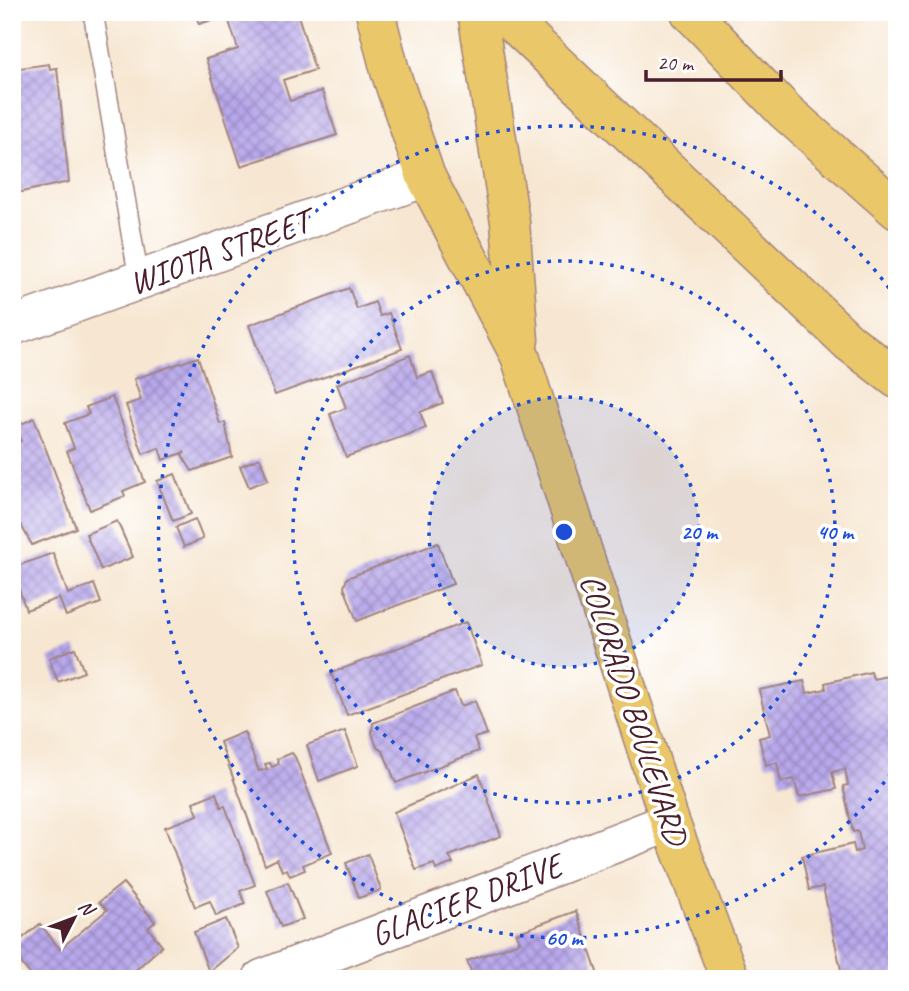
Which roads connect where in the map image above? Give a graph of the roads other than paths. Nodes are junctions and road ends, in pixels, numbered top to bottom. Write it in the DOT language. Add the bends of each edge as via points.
graph roads {
  1 [pos="93,12"];
  2 [pos="375,12"];
  3 [pos="477,12"];
  4 [pos="502,12"];
  5 [pos="690,12"];
  6 [pos="426,177"];
  7 [pos="897,210"];
  8 [pos="139,279"];
  9 [pos="12,326"];
  10 [pos="520,356"];
  11 [pos="897,379"];
  12 [pos="670,822"];
  13 [pos="262,979"];
  14 [pos="730,979"];
  1 -- 8 [label="lane"];
  2 -- 6 [label="main road, COLORADO BOULEVARD"];
  3 -- 10 [label="main road, COLORADO BOULEVARD" via="510,222"];
  4 -- 11 [label="main road" via="849,342"];
  5 -- 7 [label="main road" via="785,111"];
  6 -- 8 [label="street, WIOTA STREET"];
  6 -- 10 [label="main road, COLORADO BOULEVARD"];
  8 -- 9 [label="street, WIOTA STREET"];
  10 -- 12 [label="main road, COLORADO BOULEVARD"];
  12 -- 13 [label="street, GLACIER DRIVE"];
  12 -- 14 [label="main road, COLORADO BOULEVARD"];
}
